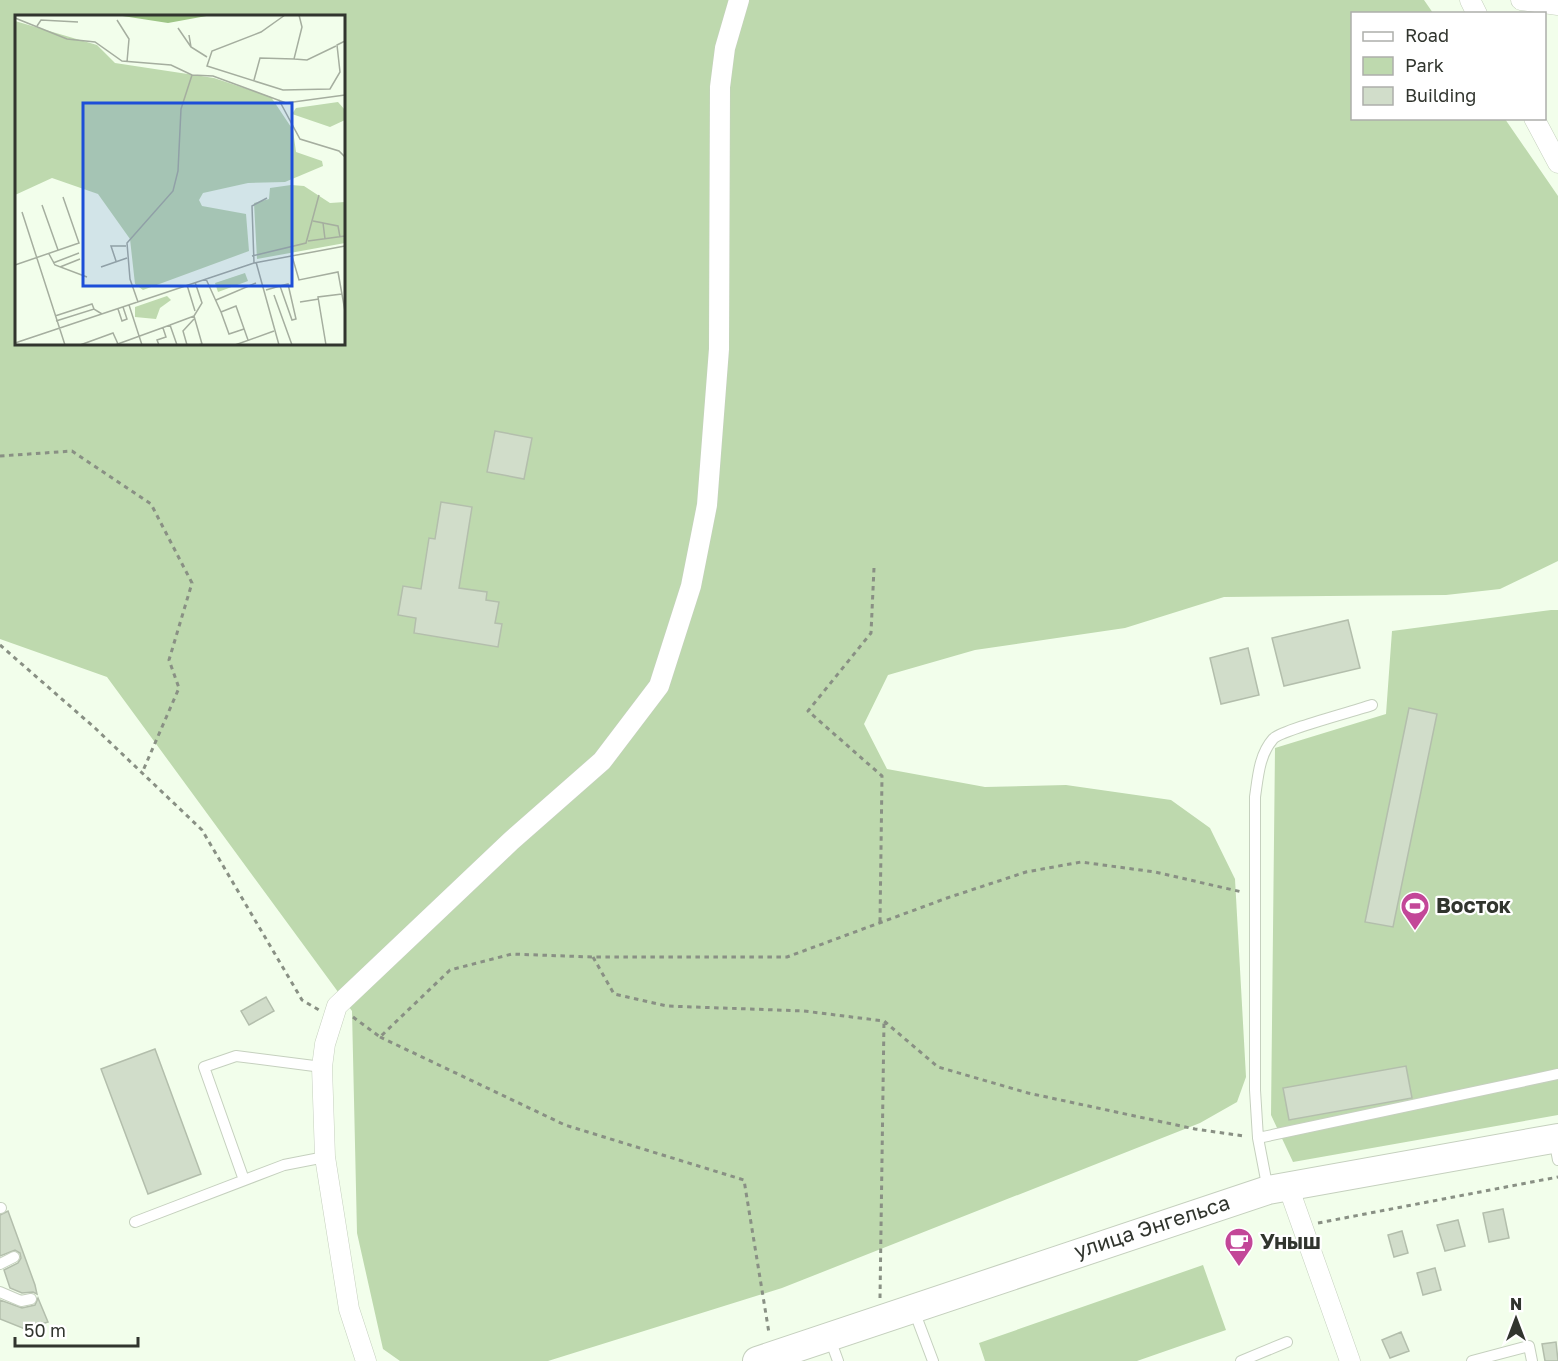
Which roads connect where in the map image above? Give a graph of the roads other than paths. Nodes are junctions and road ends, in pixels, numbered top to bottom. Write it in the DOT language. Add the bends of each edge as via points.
graph roads {
  1 [pos="739,0"];
  2 [pos="1521,0"];
  3 [pos="1558,5"];
  4 [pos="1535,120"];
  5 [pos="1558,163"];
  6 [pos="1372,705"];
  7 [pos="322,1067"];
  8 [pos="1558,1074"];
  9 [pos="1258,1138"];
  10 [pos="1557,1146"];
  11 [pos="325,1157"];
  12 [pos="244,1180"];
  13 [pos="1278,1188"];
  14 [pos="135,1222"];
  15 [pos="14,1257"];
  16 [pos="0,1264"];
  17 [pos="0,1292"];
  18 [pos="31,1299"];
  19 [pos="913,1308"];
  20 [pos="1287,1342"];
  21 [pos="834,1349"];
  22 [pos="768,1359"];
  23 [pos="366,1361"];
  24 [pos="933,1361"];
  25 [pos="1240,1361"];
  26 [pos="1350,1361"];
  27 [pos="1472,1361"];
  28 [pos="1532,1361"];
  1 -- 7 [label="street" via="725,48 720,87 719,349 707,505 691,586 659,686 602,761 511,841 334,1011"];
  2 -- 3 [label="street"];
  4 -- 5 [label="street"];
  6 -- 9 [label="lane" via="1275,736 1265,751 1256,797"];
  7 -- 11 [label="street"];
  7 -- 12 [label="lane" via="236,1056 204,1067"];
  8 -- 9 [label="lane"];
  9 -- 13 [label="lane"];
  10 -- 13 [label="main road, улица Энгельса"];
  11 -- 12 [label="lane" via="284,1165"];
  11 -- 23 [label="street" via="349,1309"];
  12 -- 14 [label="lane"];
  13 -- 19 [label="main road, улица Энгельса"];
  13 -- 26 [label="street" via="1303,1226"];
  15 -- 16 [label="lane"];
  17 -- 18 [label="lane" via="21,1301"];
  19 -- 21 [label="main road, улица Энгельса" via="880,1319"];
  19 -- 24 [label="lane"];
  20 -- 25 [label="lane"];
  21 -- 22 [label="main road, улица Энгельса"];
  27 -- 28 [label="lane" via="1529,1346"];
}
